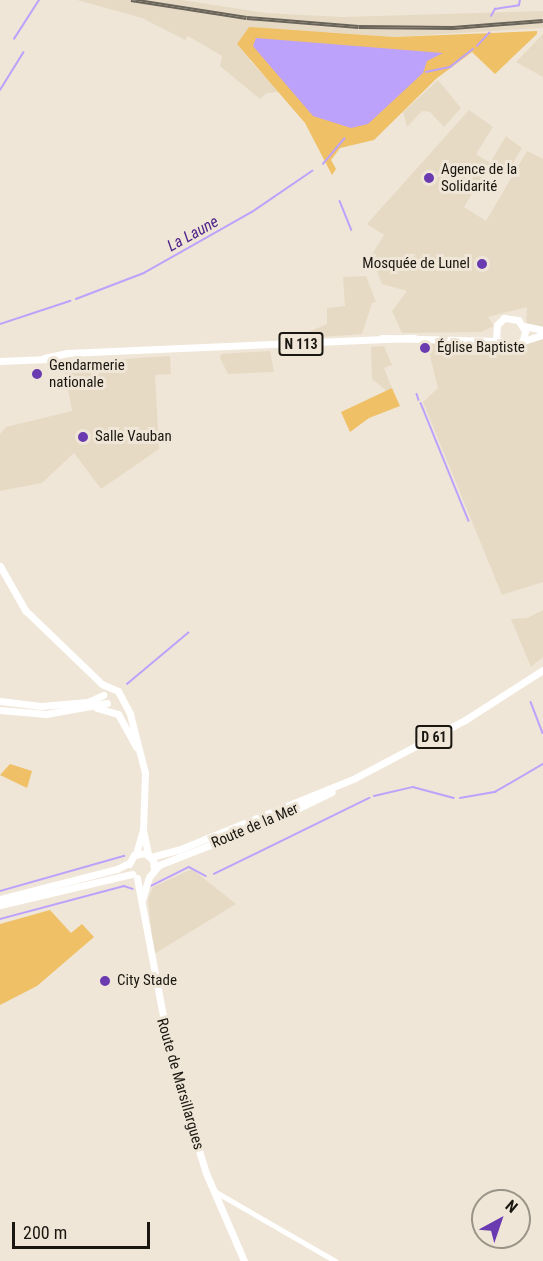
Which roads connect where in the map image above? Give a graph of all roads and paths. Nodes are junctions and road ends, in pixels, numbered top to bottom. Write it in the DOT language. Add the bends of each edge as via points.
graph roads {
  1 [pos="524,326"];
  2 [pos="495,328"];
  3 [pos="543,330"];
  4 [pos="543,335"];
  5 [pos="443,338"];
  6 [pos="523,340"];
  7 [pos="497,341"];
  8 [pos="0,361"];
  9 [pos="0,566"];
  10 [pos="543,670"];
  11 [pos="104,689"];
  12 [pos="119,699"];
  13 [pos="0,701"];
  14 [pos="109,704"];
  15 [pos="95,707"];
  16 [pos="0,710"];
  17 [pos="136,735"];
  18 [pos="141,753"];
  19 [pos="355,778"];
  20 [pos="143,830"];
  21 [pos="136,854"];
  22 [pos="149,856"];
  23 [pos="129,863"];
  24 [pos="154,869"];
  25 [pos="134,876"];
  26 [pos="149,877"];
  27 [pos="0,898"];
  28 [pos="142,900"];
  29 [pos="0,905"];
  30 [pos="214,1191"];
  31 [pos="244,1261"];
  32 [pos="335,1261"];
  1 -- 2 [label="main road" via="509,317"];
  1 -- 3 [label="main road"];
  1 -- 6 [label="main road"];
  2 -- 5 [label="main road, N 113" via="488,333"];
  2 -- 7 [label="main road"];
  4 -- 6 [label="main road"];
  5 -- 7 [label="main road, N 113"];
  5 -- 8 [label="main road, N 113"];
  6 -- 7 [label="main road" via="510,348"];
  9 -- 11 [label="main road" via="25,610"];
  10 -- 19 [label="main road, Route de la Mer / D 61" via="511,693"];
  11 -- 12 [label="main road" via="118,691"];
  11 -- 13 [label="main road" via="93,702 41,706"];
  11 -- 14 [label="main road"];
  12 -- 14 [label="main road"];
  12 -- 17 [label="main road" via="132,719"];
  14 -- 15 [label="main road"];
  14 -- 17 [label="main road" via="126,716"];
  15 -- 16 [label="main road" via="46,714"];
  15 -- 18 [label="main road" via="118,714"];
  17 -- 18 [label="main road"];
  18 -- 20 [label="main road" via="146,782"];
  19 -- 22 [label="main road, Route de la Mer / D 61" via="178,850"];
  19 -- 24 [label="main road, Route de la Mer / D 61" via="283,815"];
  20 -- 21 [label="main road"];
  20 -- 22 [label="main road"];
  21 -- 22 [label="main road"];
  21 -- 23 [label="main road"];
  22 -- 24 [label="main road"];
  23 -- 25 [label="main road"];
  23 -- 27 [label="main road"];
  24 -- 26 [label="main road"];
  25 -- 26 [label="main road"];
  25 -- 28 [label="main road, Route de Marsillargues"];
  25 -- 29 [label="main road"];
  26 -- 28 [label="main road, Route de Marsillargues"];
  28 -- 30 [label="main road, Route de Marsillargues" via="166,1044"];
  30 -- 31 [label="main road, Route de Marsillargues"];
  30 -- 32 [label="street"];
}
